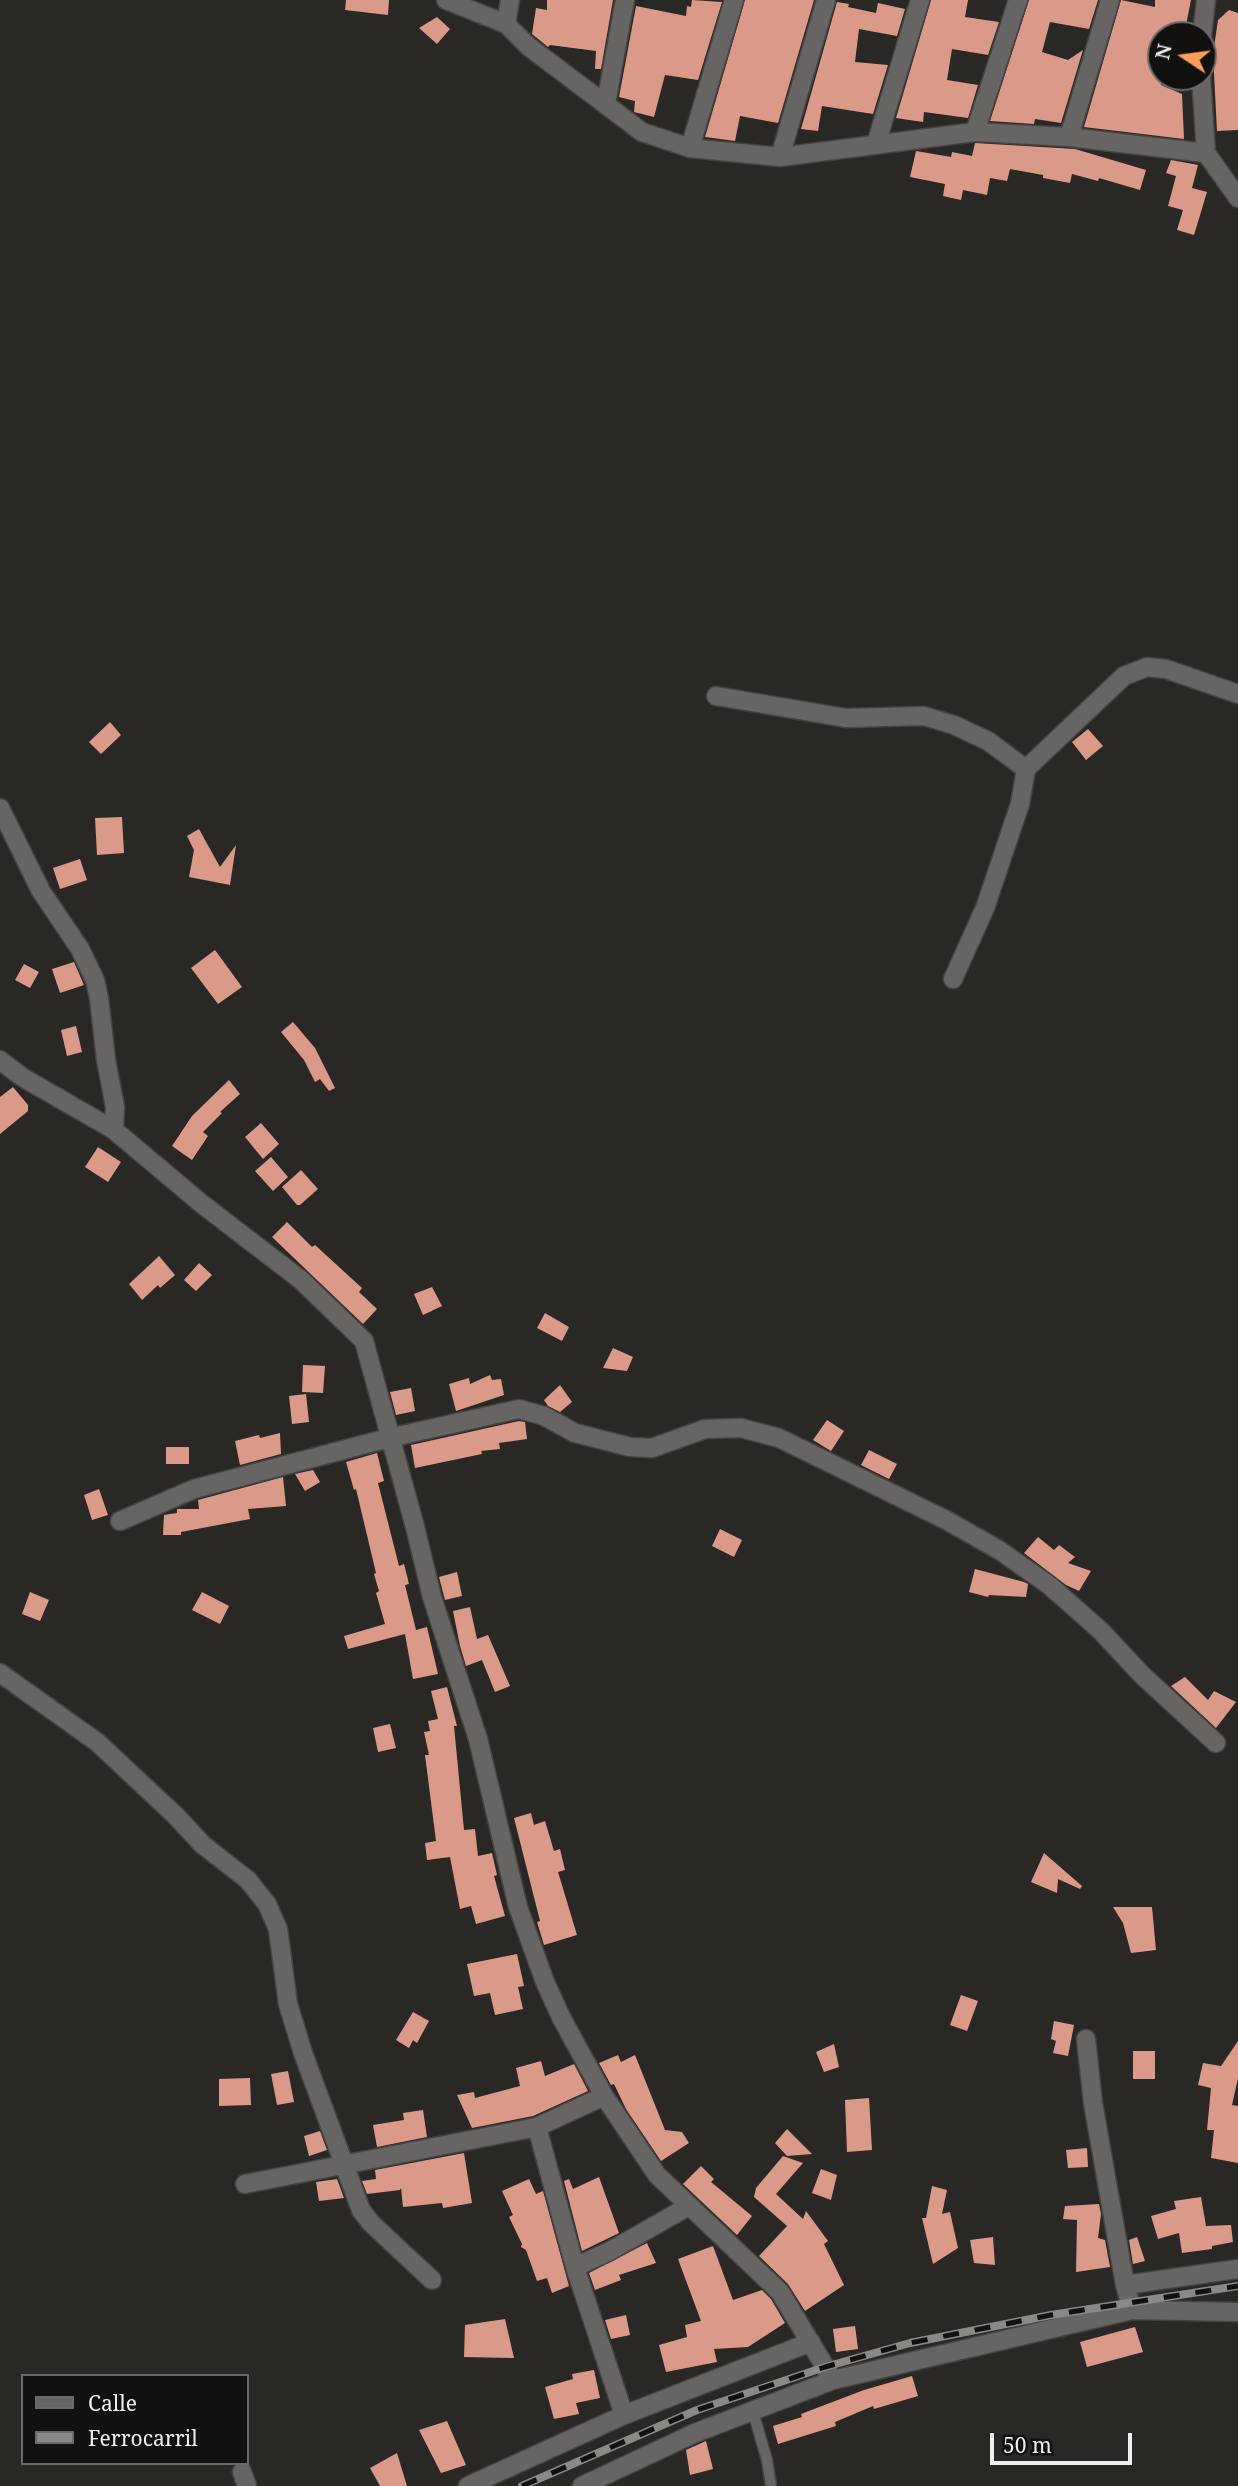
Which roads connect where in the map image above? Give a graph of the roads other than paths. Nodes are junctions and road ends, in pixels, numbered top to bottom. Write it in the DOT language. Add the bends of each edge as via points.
graph roads {
  1 [pos="446,0"];
  2 [pos="510,0"];
  3 [pos="625,0"];
  4 [pos="734,0"];
  5 [pos="826,0"];
  6 [pos="920,0"];
  7 [pos="1018,0"];
  8 [pos="1110,0"];
  9 [pos="1206,0"];
  10 [pos="1204,21"];
  11 [pos="506,24"];
  12 [pos="1202,91"];
  13 [pos="606,103"];
  14 [pos="975,132"];
  15 [pos="1069,137"];
  16 [pos="876,144"];
  17 [pos="690,148"];
  18 [pos="1206,153"];
  19 [pos="780,157"];
  20 [pos="1238,198"];
  21 [pos="1238,694"];
  22 [pos="716,696"];
  23 [pos="1026,769"];
  24 [pos="0,808"];
  25 [pos="953,979"];
  26 [pos="0,1060"];
  27 [pos="114,1130"];
  28 [pos="389,1438"];
  29 [pos="120,1521"];
  30 [pos="0,1673"];
  31 [pos="1216,1742"];
  32 [pos="1086,2039"];
  33 [pos="604,2096"];
  34 [pos="537,2127"];
  35 [pos="345,2166"];
  36 [pos="246,2184"];
  37 [pos="689,2206"];
  38 [pos="575,2267"];
  39 [pos="1238,2269"];
  40 [pos="432,2280"];
  41 [pos="1125,2285"];
  42 [pos="1132,2310"];
  43 [pos="1238,2312"];
  44 [pos="811,2342"];
  45 [pos="833,2380"];
  46 [pos="753,2412"];
  47 [pos="624,2415"];
  48 [pos="468,2486"];
  49 [pos="582,2486"];
  50 [pos="771,2486"];
  1 -- 11 [label="street"];
  2 -- 11 [label="street"];
  3 -- 13 [label="street"];
  4 -- 17 [label="street"];
  5 -- 19 [label="street"];
  6 -- 16 [label="street"];
  7 -- 14 [label="street"];
  8 -- 15 [label="street"];
  9 -- 10 [label="street"];
  11 -- 13 [label="street" via="528,46"];
  12 -- 18 [label="street"];
  13 -- 17 [label="street" via="642,132"];
  14 -- 15 [label="street"];
  14 -- 16 [label="street"];
  15 -- 18 [label="street"];
  16 -- 19 [label="street"];
  17 -- 19 [label="street"];
  18 -- 20 [label="street"];
  21 -- 23 [label="street" via="1147,667 1124,676"];
  22 -- 23 [label="street" via="846,718 924,716 988,741"];
  23 -- 25 [label="street" via="1020,804 985,908"];
  24 -- 27 [label="street" via="41,891 95,980 115,1107"];
  26 -- 27 [label="street"];
  27 -- 28 [label="street" via="301,1280 364,1341"];
  28 -- 29 [label="street" via="194,1489"];
  28 -- 31 [label="street" via="519,1409 575,1433 630,1447 652,1448 705,1429 741,1428 779,1438 999,1550 1049,1585 1101,1631"];
  28 -- 33 [label="street" via="432,1597 478,1739 518,1906 545,1982"];
  30 -- 35 [label="street" via="97,1742 203,1844 248,1880 267,1904 278,1929 303,2053"];
  32 -- 41 [label="street"];
  33 -- 34 [label="street"];
  33 -- 37 [label="street" via="657,2175"];
  34 -- 35 [label="street"];
  34 -- 38 [label="street"];
  35 -- 36 [label="street"];
  35 -- 40 [label="street" via="361,2210"];
  37 -- 38 [label="street"];
  37 -- 44 [label="street" via="780,2292"];
  38 -- 47 [label="street"];
  39 -- 41 [label="street"];
  41 -- 42 [label="street"];
  42 -- 43 [label="street"];
  42 -- 45 [label="street"];
  44 -- 45 [label="street"];
  44 -- 47 [label="street"];
  45 -- 46 [label="street"];
  46 -- 49 [label="street" via="695,2433"];
  46 -- 50 [label="lane"];
  47 -- 48 [label="street"];
}
